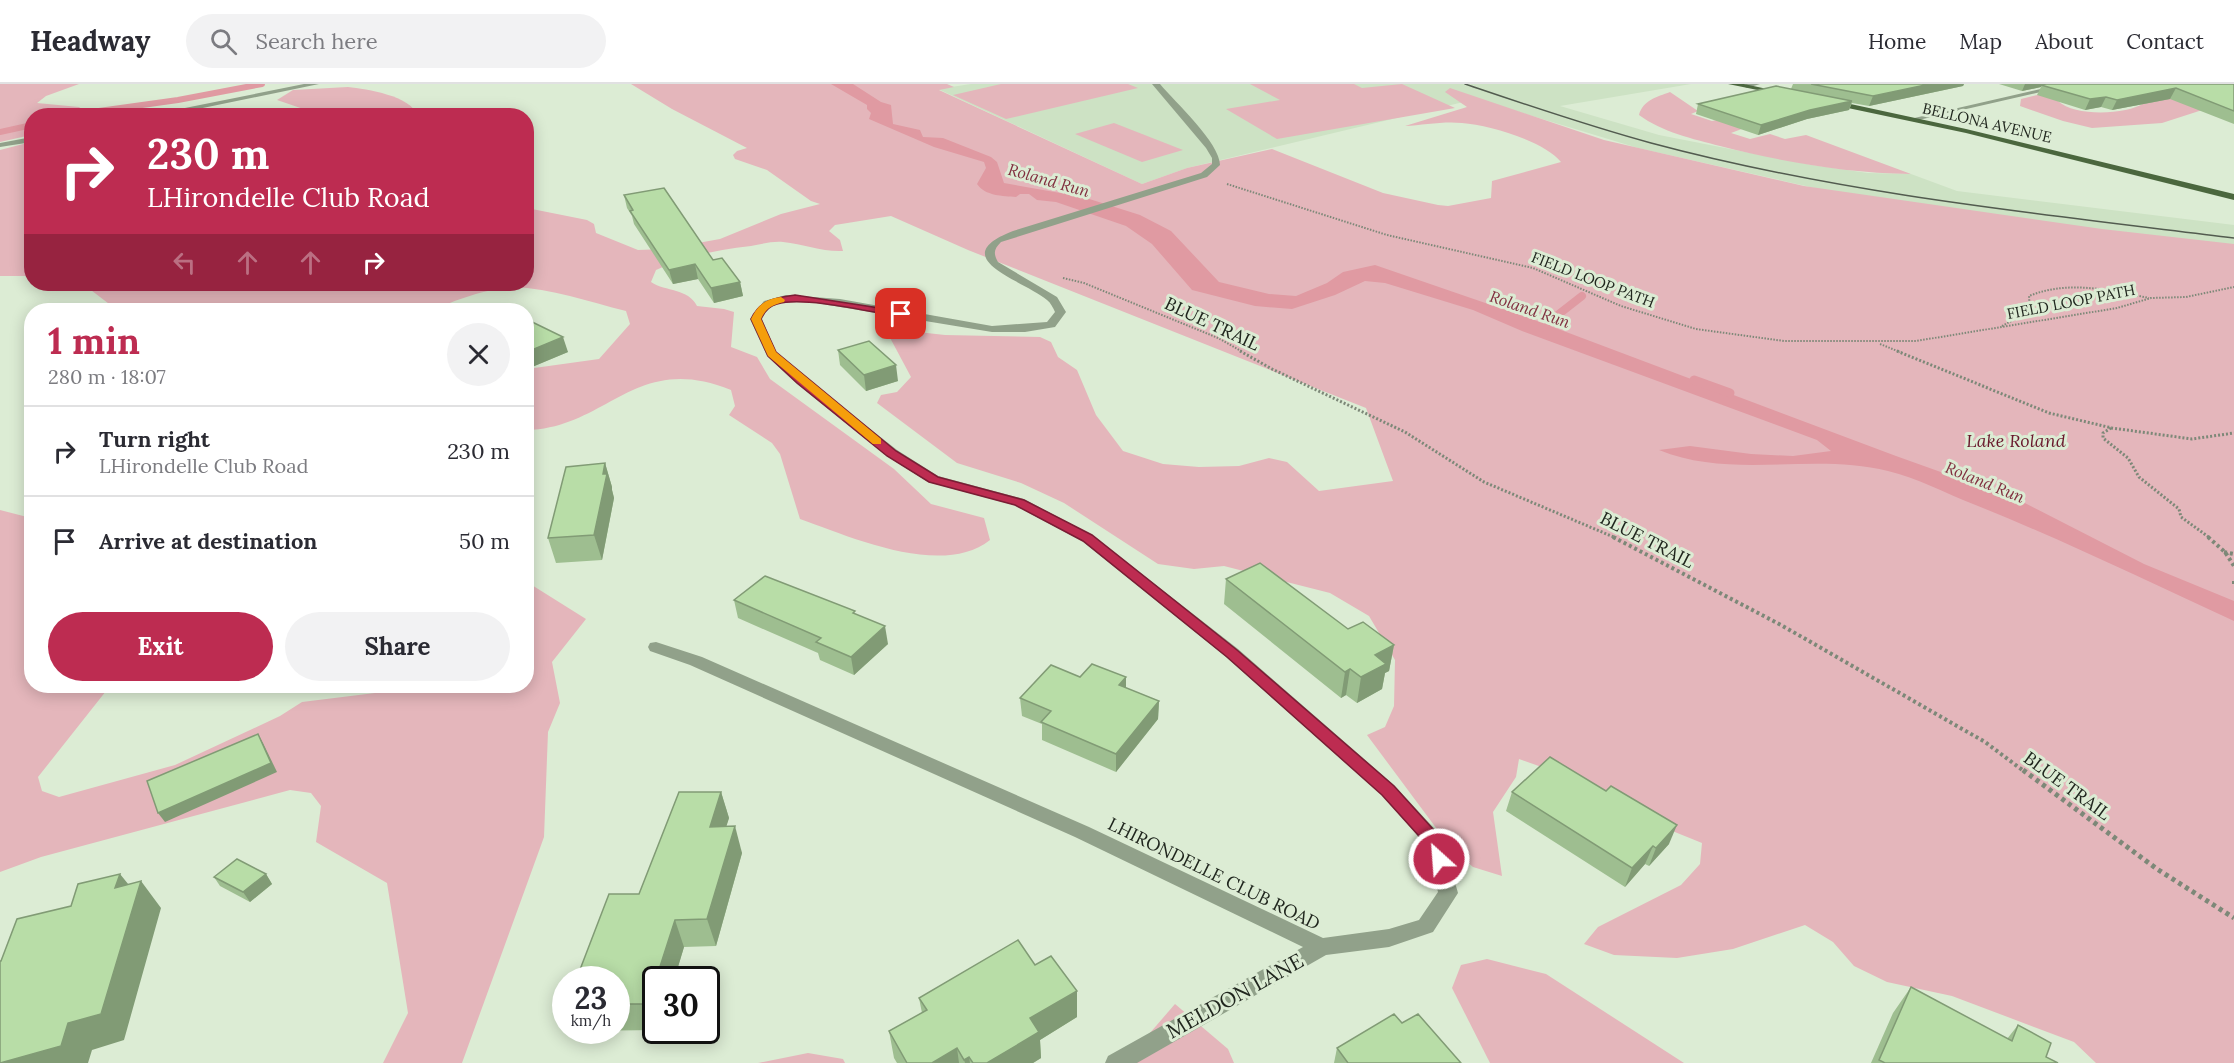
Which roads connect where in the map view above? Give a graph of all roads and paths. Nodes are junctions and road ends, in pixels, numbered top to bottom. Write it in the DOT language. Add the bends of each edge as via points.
graph roads {
  1 [pos="315,84"];
  2 [pos="1156,84"];
  3 [pos="1732,84"];
  4 [pos="2072,84"];
  5 [pos="1751,85"];
  6 [pos="1790,94"];
  7 [pos="1824,101"];
  8 [pos="190,108"];
  9 [pos="1914,119"];
  10 [pos="24,140"];
  11 [pos="0,145"];
  12 [pos="1204,175"];
  13 [pos="2234,196"];
  14 [pos="1059,277"];
  15 [pos="2234,287"];
  16 [pos="2151,298"];
  17 [pos="1999,327"];
  18 [pos="1876,342"];
  19 [pos="2112,428"];
  20 [pos="2234,433"];
  21 [pos="2224,552"];
  22 [pos="2234,554"];
  23 [pos="2234,566"];
  24 [pos="656,646"];
  25 [pos="2234,918"];
  26 [pos="1322,947"];
  27 [pos="1116,1063"];
  1 -- 8 [label="street"];
  2 -- 12 [label="street" via="1216,158 1212,170"];
  3 -- 5 [label="main road"];
  4 -- 9 [label="street"];
  5 -- 6 [label="main road"];
  7 -- 9 [label="main road, BELLONA AVENUE"];
  9 -- 13 [label="main road, BELLONA AVENUE"];
  10 -- 11 [label="street"];
  12 -- 18 [label="path, FIELD LOOP PATH" via="1388,235 1533,268 1621,306 1696,329 1784,341"];
  12 -- 26 [label="street, LHIRONDELLE CLUB ROAD" via="998,240 990,248 994,264 1053,299 1061,312 1051,325 1018,330 982,328 795,298 771,301 760,309 756,319 771,354 892,453 933,479 1020,502 1087,538 1232,654 1388,790 1435,842 1448,893 1426,926 1389,938"];
  14 -- 25 [label="path, BLUE TRAIL" via="1084,283 1218,338 1272,369 1405,432 1484,482 1609,535 1781,625 1985,742 2157,869"];
  15 -- 16 [label="path, FIELD LOOP PATH" via="2186,297"];
  16 -- 17 [label="path, FIELD LOOP PATH" via="2117,308"];
  16 -- 17 [label="path" via="2111,290 2043,288 2029,296 2030,311"];
  17 -- 18 [label="path, FIELD LOOP PATH" via="1916,341"];
  18 -- 19 [label="path, FIELD LOOP PATH" via="2049,413"];
  19 -- 20 [label="path, FIELD LOOP PATH" via="2192,439"];
  19 -- 21 [label="path" via="2103,432 2103,438 2128,458 2139,477 2179,509 2181,517"];
  21 -- 22 [label="path"];
  21 -- 23 [label="path"];
  24 -- 26 [label="street, LHIRONDELLE CLUB ROAD" via="1082,832"];
  26 -- 27 [label="street, MELDON LANE"];
}
